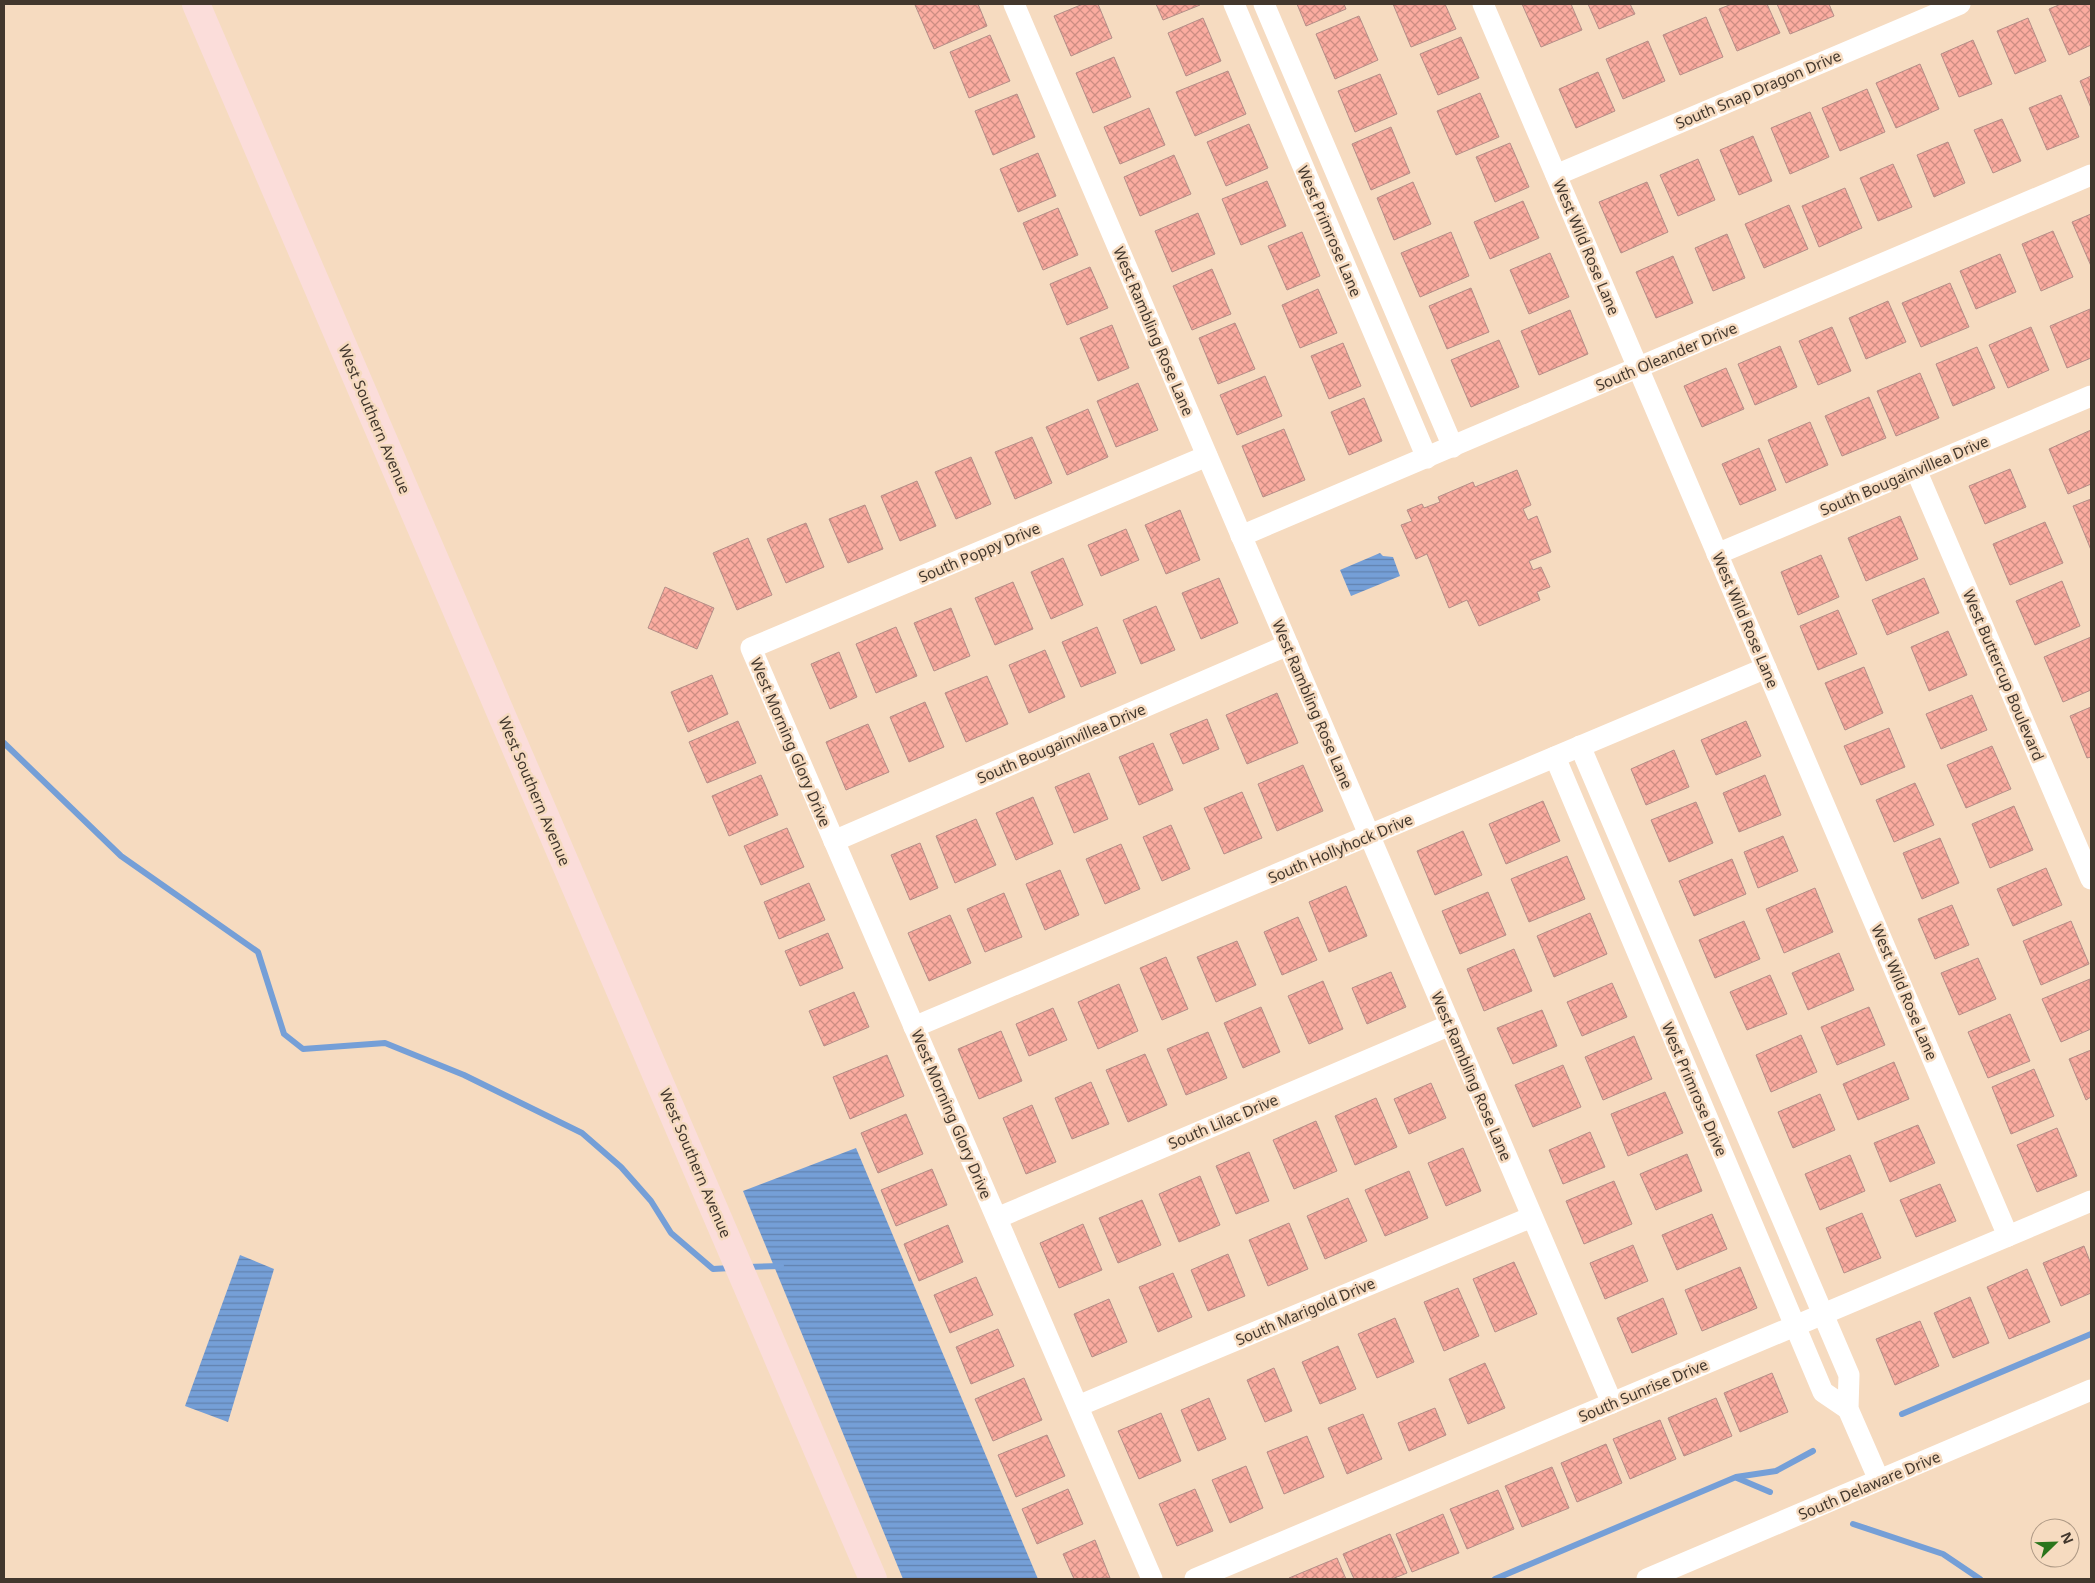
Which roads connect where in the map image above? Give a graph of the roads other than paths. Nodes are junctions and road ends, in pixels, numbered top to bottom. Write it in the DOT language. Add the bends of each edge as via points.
graph roads {
  1 [pos="196,4"];
  2 [pos="1014,4"];
  3 [pos="1234,4"];
  4 [pos="1264,4"];
  5 [pos="1483,4"];
  6 [pos="1960,4"];
  7 [pos="1274,29"];
  8 [pos="1249,40"];
  9 [pos="1556,175"];
  10 [pos="2091,175"];
  11 [pos="1355,218"];
  12 [pos="1329,228"];
  13 [pos="1638,368"];
  14 [pos="2091,396"];
  15 [pos="1453,447"];
  16 [pos="1207,456"];
  17 [pos="1427,458"];
  18 [pos="1916,470"];
  19 [pos="1241,536"];
  20 [pos="1718,554"];
  21 [pos="1288,645"];
  22 [pos="751,648"];
  23 [pos="1766,668"];
  24 [pos="1580,746"];
  25 [pos="1555,757"];
  26 [pos="1369,835"];
  27 [pos="834,841"];
  28 [pos="2091,879"];
  29 [pos="1450,1025"];
  30 [pos="914,1027"];
  31 [pos="2091,1201"];
  32 [pos="1532,1217"];
  33 [pos="997,1218"];
  34 [pos="2008,1236"];
  35 [pos="1823,1314"];
  36 [pos="1795,1326"];
  37 [pos="2091,1390"];
  38 [pos="1612,1403"];
  39 [pos="1078,1406"];
  40 [pos="1848,1409"];
  41 [pos="1879,1480"];
  42 [pos="873,1579"];
  43 [pos="1152,1579"];
  44 [pos="1195,1579"];
  45 [pos="1647,1579"];
  1 -- 42 [label="main road, West Southern Avenue"];
  2 -- 16 [label="street, West Rambling Rose Lane"];
  3 -- 8 [label="street, West Primrose Lane"];
  4 -- 7 [label="street, West Primrose Lane"];
  5 -- 9 [label="street, West Wild Rose Lane"];
  6 -- 9 [label="street, South Snap Dragon Drive"];
  7 -- 8 [label="street"];
  7 -- 11 [label="street, West Primrose Lane"];
  8 -- 12 [label="street, West Primrose Lane"];
  9 -- 13 [label="street, West Wild Rose Lane"];
  10 -- 13 [label="street, South Oleander Drive"];
  11 -- 12 [label="street"];
  11 -- 15 [label="street, West Primrose Lane"];
  12 -- 17 [label="street, West Primrose Lane"];
  13 -- 15 [label="street, South Oleander Drive"];
  13 -- 20 [label="street, West Wild Rose Lane"];
  14 -- 18 [label="street, South Bougainvillea Drive"];
  15 -- 17 [label="street, South Oleander Drive"];
  16 -- 19 [label="street, West Rambling Rose Lane"];
  16 -- 22 [label="street, South Poppy Drive"];
  17 -- 19 [label="street, South Oleander Drive"];
  18 -- 20 [label="street, South Bougainvillea Drive"];
  18 -- 28 [label="street, West Buttercup Boulevard"];
  19 -- 21 [label="street, West Rambling Rose Lane"];
  20 -- 23 [label="street, West Wild Rose Lane"];
  21 -- 26 [label="street, West Rambling Rose Lane"];
  21 -- 27 [label="street, South Bougainvillea Drive"];
  22 -- 27 [label="street, West Morning Glory Drive"];
  23 -- 24 [label="street, South Hollyhock Drive"];
  23 -- 34 [label="street, West Wild Rose Lane"];
  24 -- 25 [label="street, South Hollyhock Drive"];
  24 -- 35 [label="street, West Primrose Drive"];
  25 -- 26 [label="street, South Hollyhock Drive"];
  25 -- 36 [label="street, West Primrose Drive"];
  26 -- 29 [label="street, West Rambling Rose Lane"];
  26 -- 30 [label="street, South Hollyhock Drive"];
  27 -- 30 [label="street, West Morning Glory Drive"];
  29 -- 32 [label="street, West Rambling Rose Lane"];
  29 -- 33 [label="street, South Lilac Drive"];
  30 -- 33 [label="street, West Morning Glory Drive"];
  31 -- 34 [label="street, South Sunrise Drive"];
  32 -- 38 [label="street, West Rambling Rose Lane"];
  32 -- 39 [label="street, South Marigold Drive"];
  33 -- 39 [label="street, West Morning Glory Drive"];
  34 -- 35 [label="street, South Sunrise Drive"];
  35 -- 36 [label="street, South Sunrise Drive"];
  35 -- 40 [label="street, West Primrose Drive" via="1849,1375"];
  36 -- 38 [label="street, South Sunrise Drive"];
  36 -- 40 [label="street, West Primrose Drive" via="1823,1392"];
  37 -- 41 [label="street, South Delaware Drive"];
  38 -- 44 [label="street, South Sunrise Drive"];
  39 -- 43 [label="street, West Morning Glory Drive"];
  40 -- 41 [label="street, West Primrose Drive"];
  41 -- 45 [label="street, South Delaware Drive"];
}
